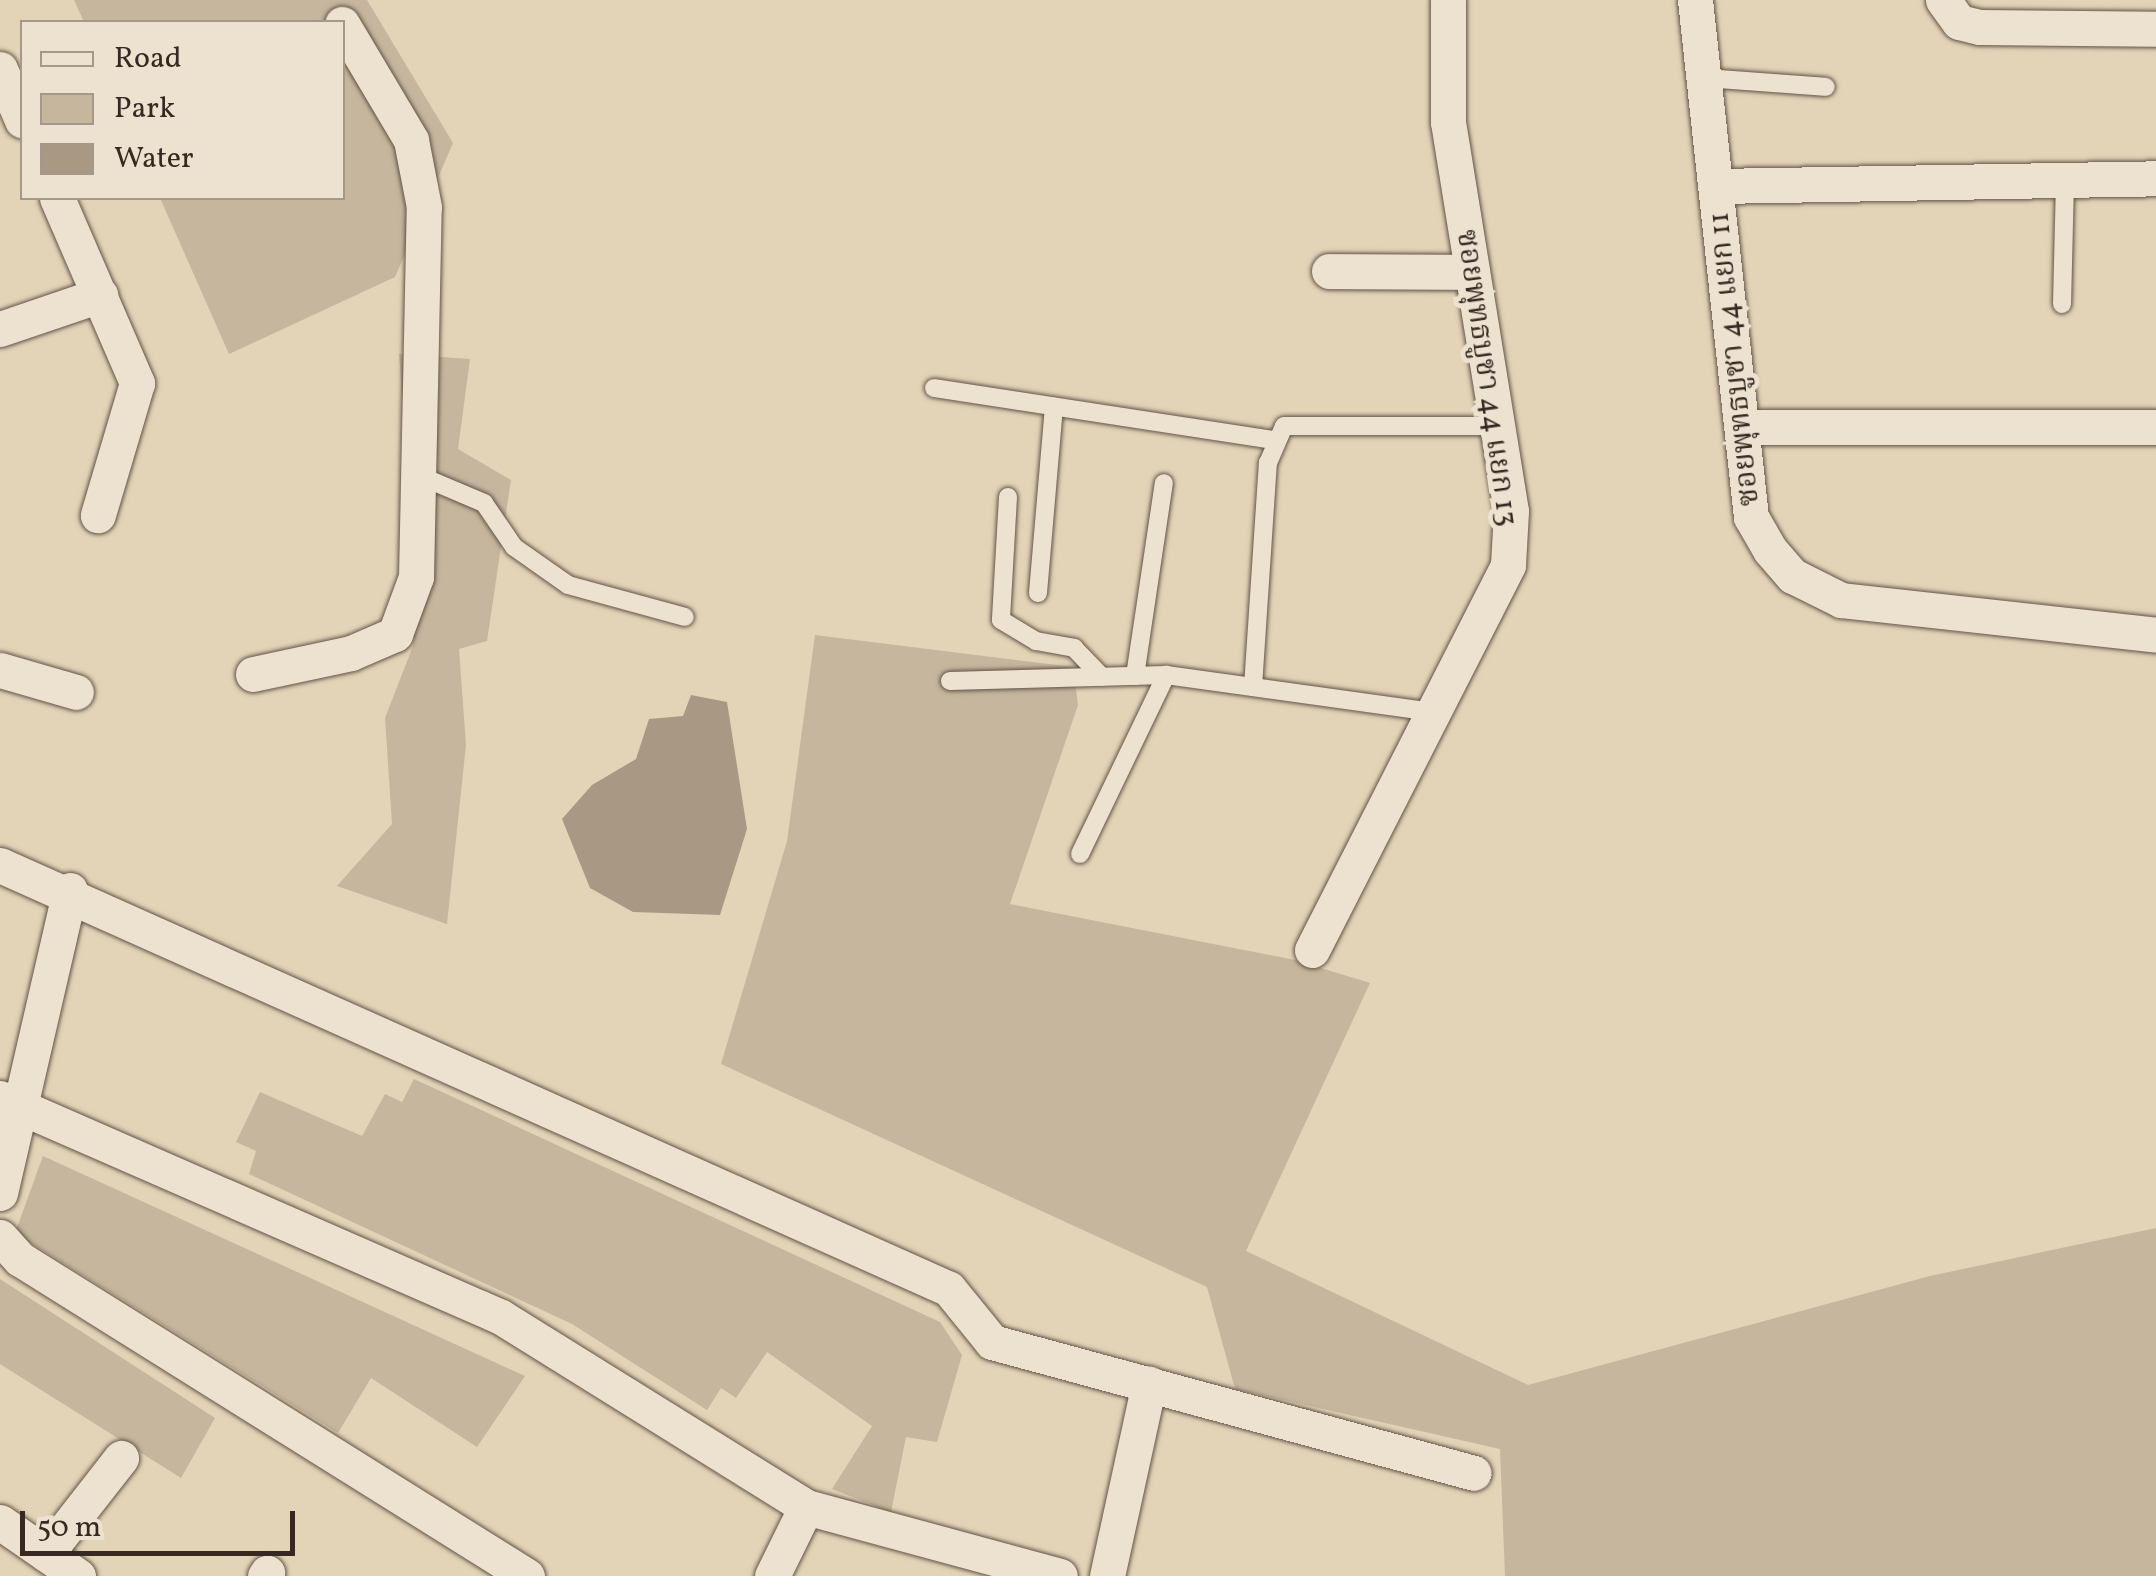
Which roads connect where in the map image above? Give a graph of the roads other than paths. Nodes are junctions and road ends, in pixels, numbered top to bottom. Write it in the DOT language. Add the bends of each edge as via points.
graph roads {
  1 [pos="1448,0"];
  2 [pos="1694,0"];
  3 [pos="1943,0"];
  4 [pos="345,29"];
  5 [pos="2156,29"];
  6 [pos="0,69"];
  7 [pos="1704,78"];
  8 [pos="1826,87"];
  9 [pos="20,115"];
  10 [pos="2156,178"];
  11 [pos="2064,180"];
  12 [pos="1716,186"];
  13 [pos="58,200"];
  14 [pos="1329,271"];
  15 [pos="1472,272"];
  16 [pos="100,296"];
  17 [pos="2062,304"];
  18 [pos="0,329"];
  19 [pos="934,388"];
  20 [pos="1054,407"];
  21 [pos="1497,426"];
  22 [pos="1742,426"];
  23 [pos="2156,428"];
  24 [pos="1275,440"];
  25 [pos="418,475"];
  26 [pos="1164,484"];
  27 [pos="1008,497"];
  28 [pos="98,515"];
  29 [pos="1038,593"];
  30 [pos="685,616"];
  31 [pos="2156,635"];
  32 [pos="0,670"];
  33 [pos="253,674"];
  34 [pos="1166,675"];
  35 [pos="1135,676"];
  36 [pos="1102,677"];
  37 [pos="950,681"];
  38 [pos="1253,686"];
  39 [pos="76,692"];
  40 [pos="1434,712"];
  41 [pos="1080,854"];
  42 [pos="0,865"];
  43 [pos="70,890"];
  44 [pos="1312,950"];
  45 [pos="12,1102"];
  46 [pos="0,1193"];
  47 [pos="0,1237"];
  48 [pos="1148,1384"];
  49 [pos="120,1458"];
  50 [pos="1473,1473"];
  51 [pos="806,1507"];
  52 [pos="0,1522"];
  53 [pos="46,1554"];
  54 [pos="78,1576"];
  55 [pos="527,1576"];
  56 [pos="772,1576"];
  57 [pos="1060,1576"];
  58 [pos="1108,1576"];
  1 -- 15 [label="street, ซอยพุทธบูชา 44 แยก 13" via="1448,122"];
  2 -- 7 [label="street, ซอยพุทธบูชา 44 แยก 11"];
  3 -- 5 [label="street" via="1958,22 1978,27"];
  4 -- 25 [label="street" via="411,140 424,207"];
  6 -- 9 [label="street"];
  7 -- 8 [label="lane"];
  7 -- 12 [label="street, ซอยพุทธบูชา 44 แยก 11"];
  10 -- 11 [label="street"];
  11 -- 12 [label="street"];
  11 -- 17 [label="lane"];
  12 -- 22 [label="street, ซอยพุทธบูชา 44 แยก 11"];
  13 -- 16 [label="street"];
  14 -- 15 [label="street"];
  15 -- 21 [label="street, ซอยพุทธบูชา 44 แยก 13"];
  16 -- 18 [label="street"];
  16 -- 28 [label="street" via="137,400"];
  19 -- 20 [label="lane"];
  20 -- 24 [label="lane"];
  20 -- 29 [label="lane"];
  21 -- 24 [label="lane" via="1306,422 1284,426"];
  21 -- 40 [label="street, ซอยพุทธบูชา 44 แยก 13" via="1511,511 1508,565"];
  22 -- 23 [label="street"];
  22 -- 31 [label="street, ซอยพุทธบูชา 44 แยก 11" via="1752,517 1770,550 1809,584 1841,600"];
  24 -- 38 [label="lane"];
  25 -- 30 [label="lane" via="484,503 514,548 568,586"];
  25 -- 33 [label="street" via="416,577 395,634"];
  26 -- 35 [label="lane"];
  27 -- 36 [label="lane" via="1001,620 1036,641 1074,648"];
  32 -- 39 [label="street"];
  34 -- 35 [label="lane"];
  34 -- 38 [label="lane"];
  34 -- 41 [label="lane"];
  35 -- 36 [label="lane"];
  36 -- 37 [label="lane"];
  38 -- 40 [label="lane"];
  40 -- 44 [label="street, ซอยพุทธบูชา 44 แยก 13"];
  42 -- 43 [label="street"];
  43 -- 45 [label="street"];
  43 -- 48 [label="street" via="949,1290 992,1342"];
  45 -- 46 [label="street"];
  45 -- 51 [label="street" via="501,1317"];
  47 -- 55 [label="street" via="20,1260"];
  48 -- 50 [label="street"];
  48 -- 58 [label="street"];
  49 -- 53 [label="street"];
  51 -- 56 [label="street"];
  51 -- 57 [label="street"];
  52 -- 53 [label="street"];
  53 -- 54 [label="street"];
}
